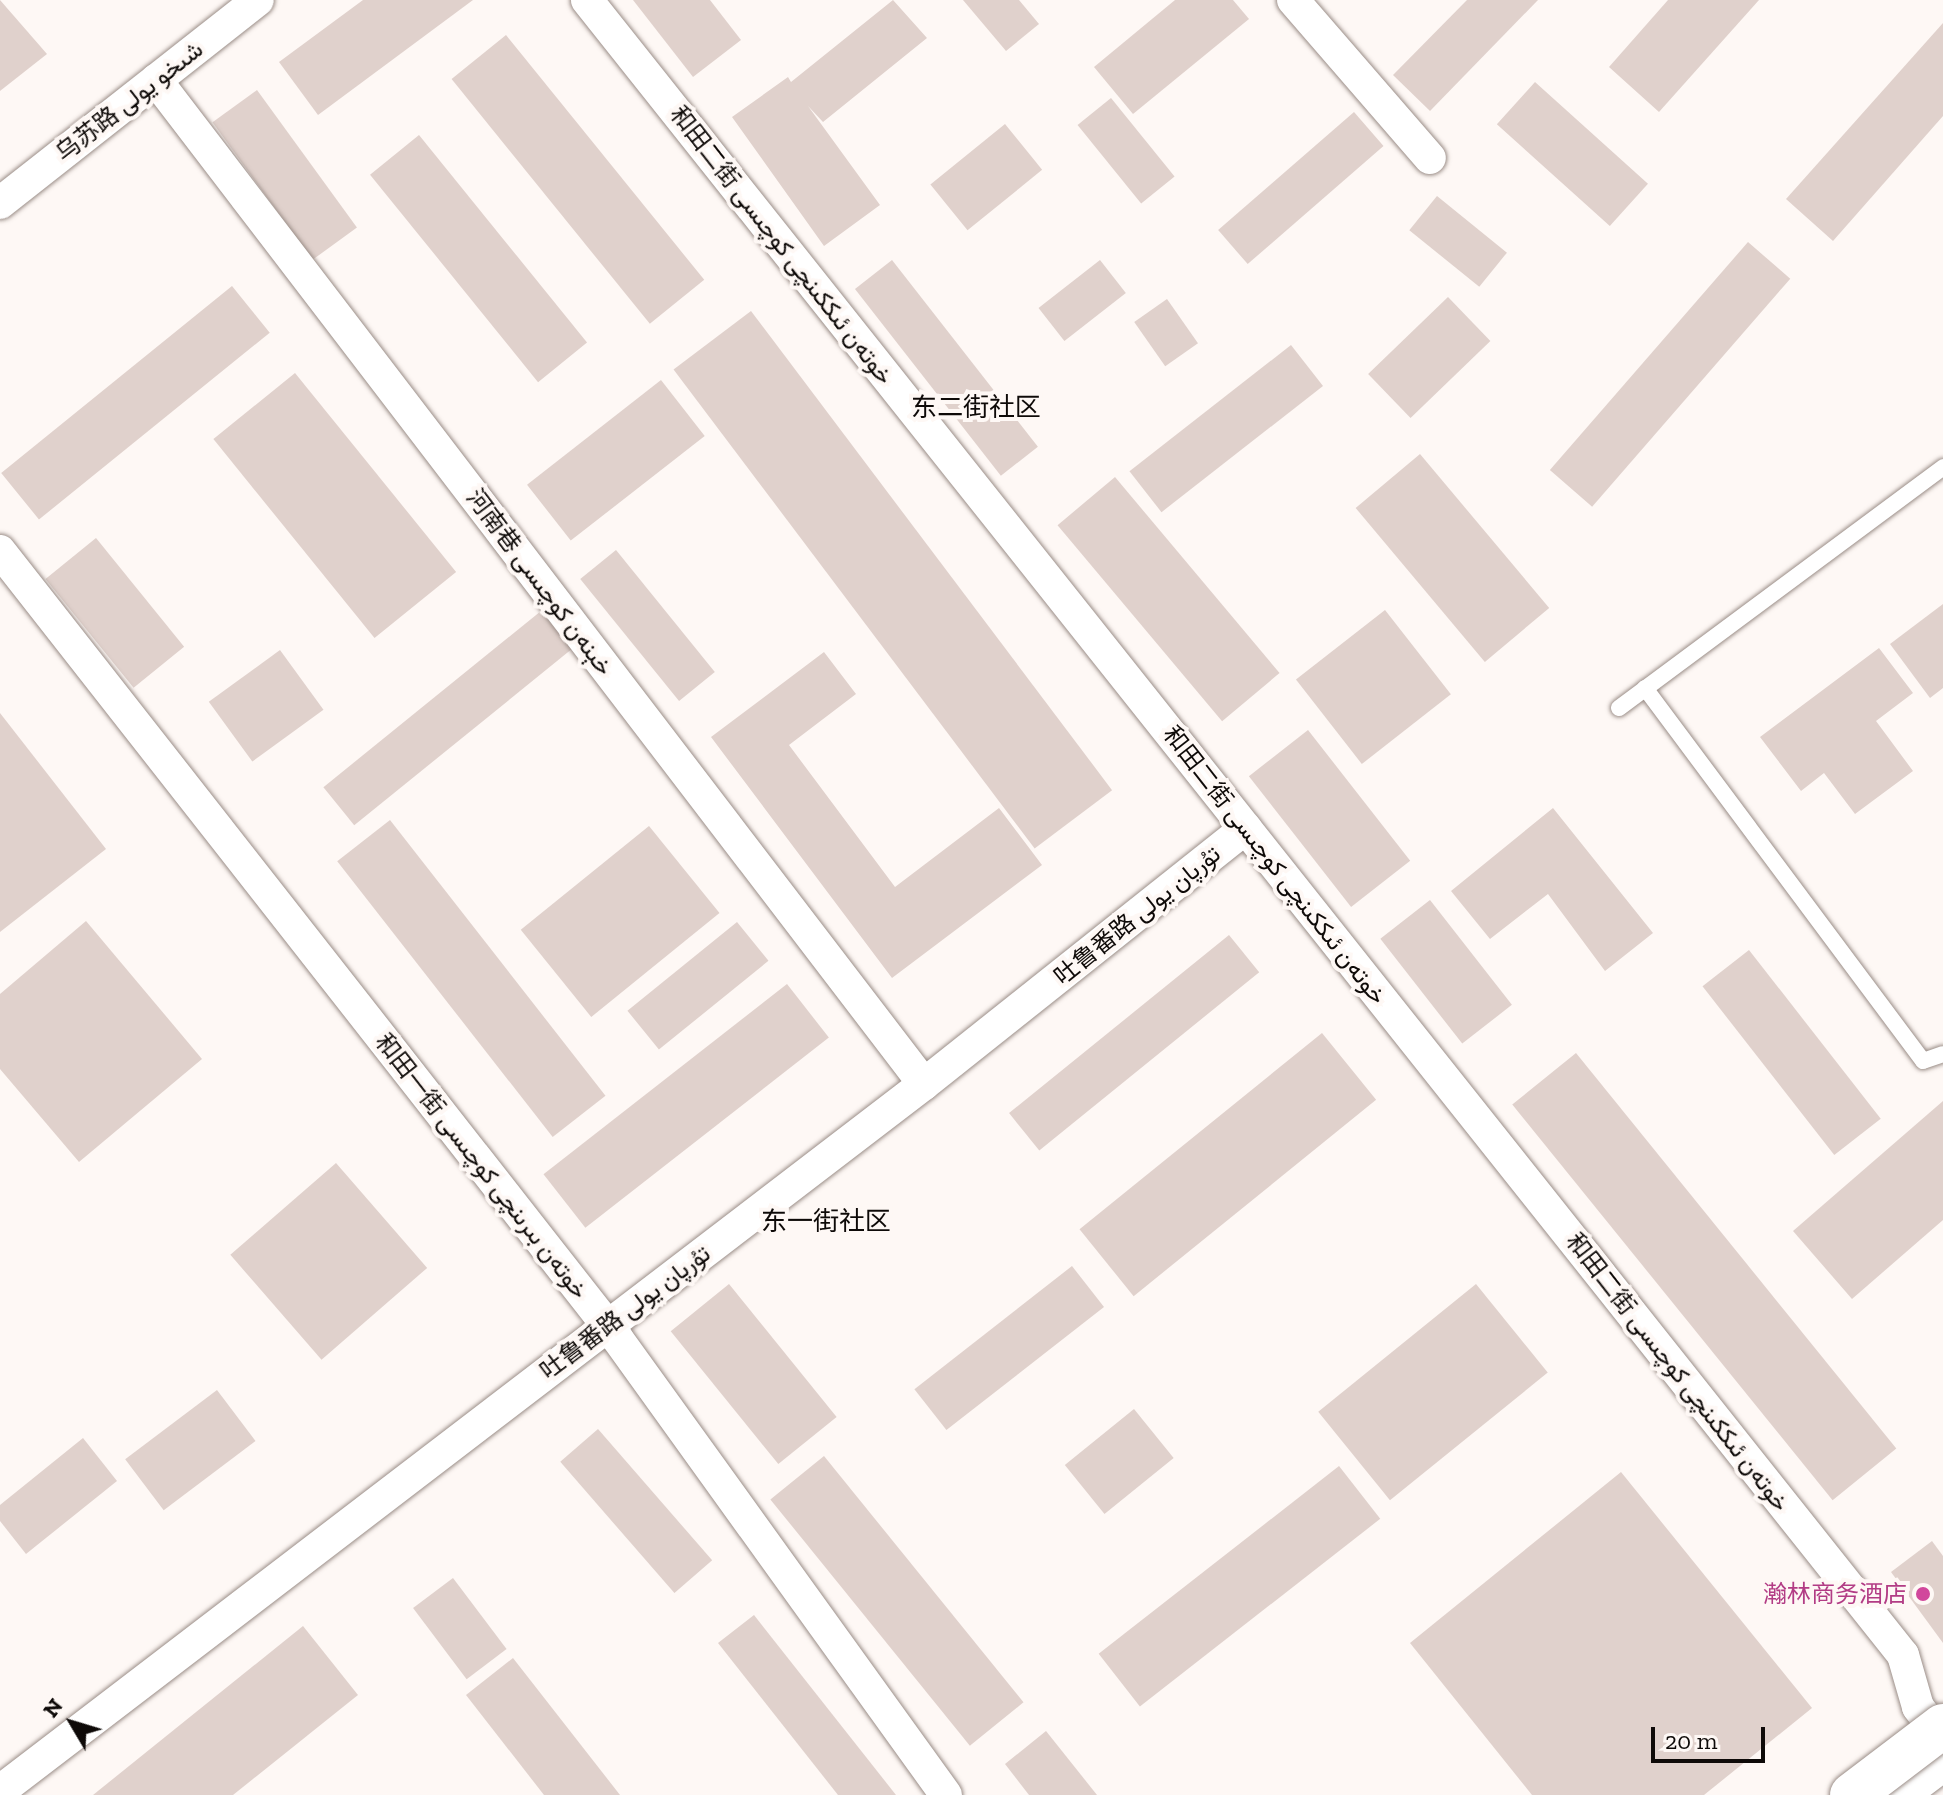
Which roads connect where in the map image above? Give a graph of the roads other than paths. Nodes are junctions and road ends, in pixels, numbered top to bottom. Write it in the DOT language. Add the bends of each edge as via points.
graph roads {
  1 [pos="258,0"];
  2 [pos="587,0"];
  3 [pos="1293,0"];
  4 [pos="156,80"];
  5 [pos="1430,158"];
  6 [pos="0,203"];
  7 [pos="1943,467"];
  8 [pos="0,551"];
  9 [pos="1645,688"];
  10 [pos="1619,708"];
  11 [pos="1246,828"];
  12 [pos="1943,1054"];
  13 [pos="924,1084"];
  14 [pos="608,1326"];
  15 [pos="1943,1726"];
  16 [pos="1943,1740"];
  17 [pos="1943,1758"];
  18 [pos="0,1791"];
  19 [pos="946,1795"];
  20 [pos="1852,1795"];
  21 [pos="1894,1795"];
  1 -- 4 [label="street, 乌苏路 شىخو يولى"];
  2 -- 11 [label="street, 和田二街 خوتەن ئىككىنچى كوچىسى"];
  3 -- 5 [label="street"];
  4 -- 6 [label="street, 乌苏路 شىخو يولى"];
  4 -- 13 [label="street, 河南巷 خېنەن كوچىسى"];
  7 -- 9 [label="lane"];
  8 -- 14 [label="street, 和田一街 خوتەن بىرىنچى كوچىسى"];
  9 -- 10 [label="lane"];
  9 -- 12 [label="lane" via="1923,1061"];
  11 -- 13 [label="street, 吐鲁番路 تۇرپان يولى"];
  11 -- 16 [label="street, 和田二街 خوتەن ئىككىنچى كوچىسى" via="1903,1655 1918,1707"];
  13 -- 14 [label="street, 吐鲁番路 تۇرپان يولى"];
  14 -- 18 [label="street, 吐鲁番路 تۇرپان يولى"];
  14 -- 19 [label="street, 和田一街 خوتەن بىرىنچى كوچىسى"];
  15 -- 20 [label="main road, bridge"];
  17 -- 21 [label="main road"];
}
